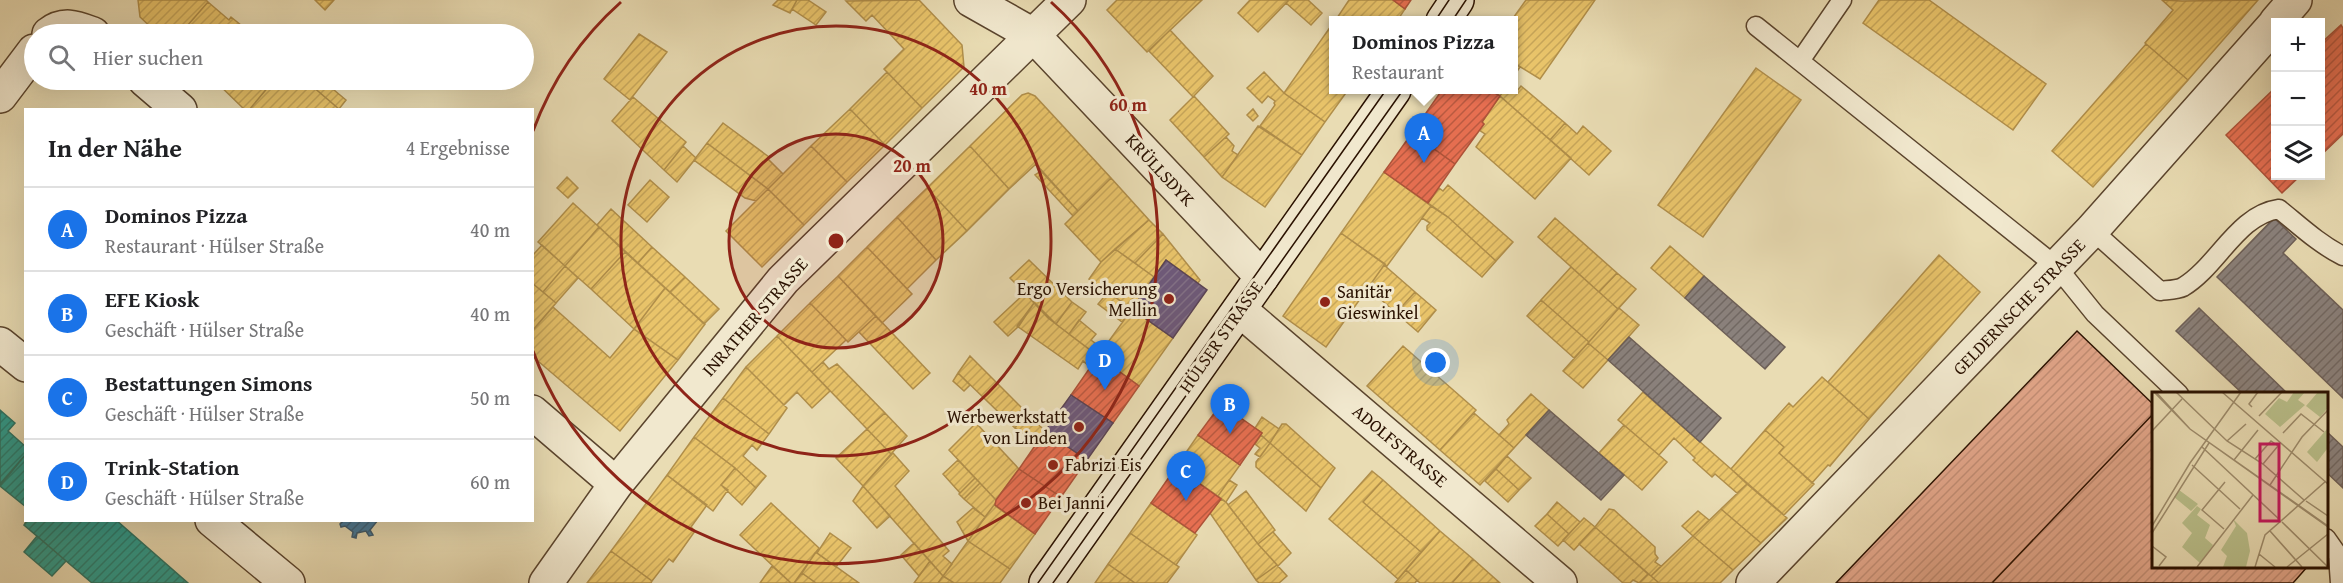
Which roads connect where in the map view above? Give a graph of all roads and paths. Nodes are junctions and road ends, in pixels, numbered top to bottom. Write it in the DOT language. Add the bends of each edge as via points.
graph roads {
  1 [pos="971,0"];
  2 [pos="1070,0"];
  3 [pos="1457,0"];
  4 [pos="1842,0"];
  5 [pos="2295,0"];
  6 [pos="1446,16"];
  7 [pos="2280,18"];
  8 [pos="1756,26"];
  9 [pos="2271,29"];
  10 [pos="1033,35"];
  11 [pos="1800,61"];
  12 [pos="24,64"];
  13 [pos="157,90"];
  14 [pos="1391,94"];
  15 [pos="0,96"];
  16 [pos="178,108"];
  17 [pos="2092,230"];
  18 [pos="2343,256"];
  19 [pos="2057,267"];
  20 [pos="1262,277"];
  21 [pos="1240,310"];
  22 [pos="0,344"];
  23 [pos="24,363"];
  24 [pos="2177,392"];
  25 [pos="534,414"];
  26 [pos="616,484"];
  27 [pos="214,522"];
  28 [pos="2328,541"];
  29 [pos="288,583"];
  30 [pos="546,583"];
  31 [pos="1046,583"];
  32 [pos="1560,583"];
  33 [pos="1753,583"];
  34 [pos="2340,583"];
  1 -- 10 [label="street, KRÜLLSDYK"];
  2 -- 10 [label="street, INRATHER STRASSE"];
  3 -- 6 [label="street"];
  4 -- 11 [label="lane"];
  5 -- 7 [label="street, GELDERNSCHE STRASSE"];
  8 -- 11 [label="lane"];
  9 -- 17 [label="street, GELDERNSCHE STRASSE"];
  10 -- 20 [label="street, KRÜLLSDYK"];
  10 -- 26 [label="street, INRATHER STRASSE" via="783,280"];
  11 -- 19 [label="lane"];
  12 -- 15 [label="street"];
  13 -- 16 [label="street"];
  14 -- 20 [label="street, HÜLSER STRASSE"];
  17 -- 18 [label="lane" via="2160,291 2181,288 2267,211 2279,209 2322,245"];
  17 -- 19 [label="street, GELDERNSCHE STRASSE"];
  19 -- 24 [label="lane" via="2095,315"];
  19 -- 33 [label="street, GELDERNSCHE STRASSE"];
  20 -- 21 [label="street, HÜLSER STRASSE"];
  21 -- 31 [label="street, HÜLSER STRASSE"];
  21 -- 32 [label="street, ADOLFSTRASSE"];
  22 -- 23 [label="street"];
  25 -- 26 [label="street"];
  26 -- 30 [label="street, INRATHER STRASSE"];
  27 -- 29 [label="street"];
  28 -- 34 [label="lane" via="2338,555"];
}
